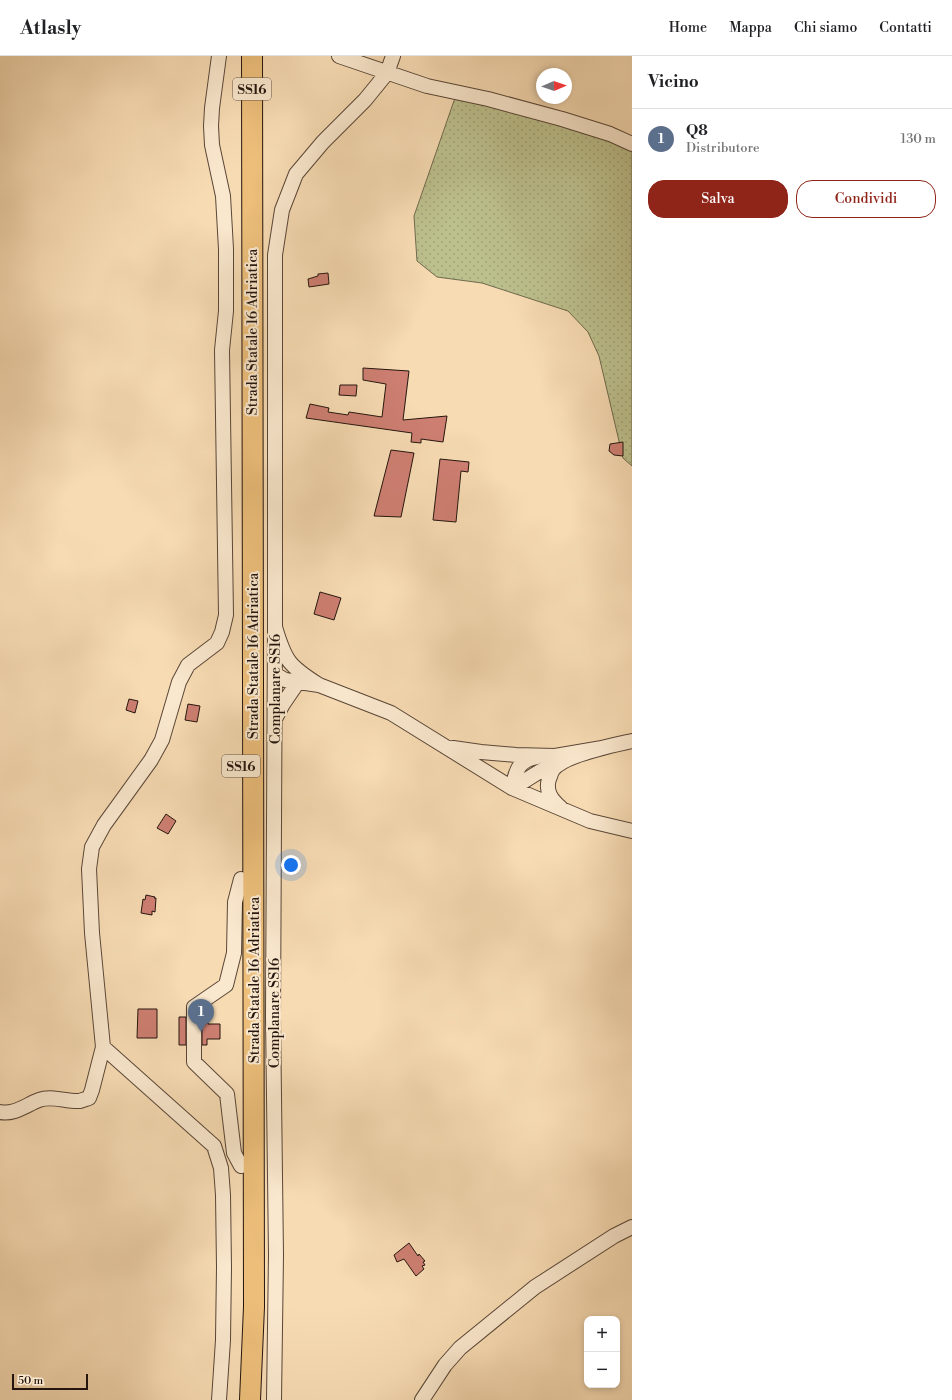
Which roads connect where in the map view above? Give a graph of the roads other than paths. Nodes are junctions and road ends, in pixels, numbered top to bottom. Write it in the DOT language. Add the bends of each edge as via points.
graph roads {
  1 [pos="219,56"];
  2 [pos="239,56"];
  3 [pos="252,56"];
  4 [pos="339,56"];
  5 [pos="393,56"];
  6 [pos="387,73"];
  7 [pos="245,126"];
  8 [pos="632,144"];
  9 [pos="275,627"];
  10 [pos="275,674"];
  11 [pos="300,678"];
  12 [pos="275,719"];
  13 [pos="632,741"];
  14 [pos="449,748"];
  15 [pos="602,748"];
  16 [pos="544,756"];
  17 [pos="563,762"];
  18 [pos="512,788"];
  19 [pos="566,812"];
  20 [pos="632,831"];
  21 [pos="241,879"];
  22 [pos="103,1047"];
  23 [pos="0,1112"];
  24 [pos="241,1166"];
  25 [pos="632,1227"];
  26 [pos="219,1400"];
  27 [pos="238,1400"];
  28 [pos="250,1400"];
  29 [pos="274,1400"];
  30 [pos="422,1400"];
  1 -- 22 [label="street" via="211,126 212,145 223,196 226,249 226,311 222,350 226,615 217,643 188,665 179,682 162,740 151,760 104,825 92,847 89,869 92,933"];
  2 -- 7 [label="highway, Strada Statale 16 Adriatica / SS16"];
  3 -- 7 [label="highway, Strada Statale 16 Adriatica / SS16"];
  4 -- 6 [label="street"];
  5 -- 6 [label="street, Complanare SS16"];
  6 -- 8 [label="street" via="427,86 562,119 610,134"];
  6 -- 9 [label="street, Complanare SS16" via="296,174 282,210 275,255"];
  7 -- 21 [label="highway, Strada Statale 16 Adriatica / SS16"];
  7 -- 28 [label="highway, Strada Statale 16 Adriatica / SS16" via="254,1307"];
  9 -- 10 [label="street, Complanare SS16"];
  9 -- 11 [label="street" via="282,650"];
  10 -- 11 [label="street" via="288,670"];
  10 -- 12 [label="street, Complanare SS16"];
  11 -- 12 [label="street"];
  11 -- 14 [label="street" via="391,713"];
  12 -- 29 [label="street, Complanare SS16"];
  13 -- 15 [label="street"];
  14 -- 16 [label="street"];
  14 -- 18 [label="street"];
  15 -- 16 [label="street"];
  15 -- 17 [label="street"];
  16 -- 18 [label="street" via="521,762"];
  17 -- 18 [label="street" via="548,766"];
  17 -- 19 [label="street" via="552,770 547,785 549,795"];
  18 -- 19 [label="street"];
  19 -- 20 [label="street" via="590,821"];
  21 -- 24 [label="highway, Strada Statale 16 Adriatica / SS16"];
  21 -- 24 [label="street" via="235,902 234,953 226,985 194,1007 194,1062 227,1094 234,1152"];
  22 -- 23 [label="street" via="89,1098 80,1101 47,1098 17,1111"];
  22 -- 26 [label="street" via="214,1146 221,1168 223,1195 223,1340"];
  24 -- 27 [label="highway, Strada Statale 16 Adriatica / SS16" via="242,1307"];
  25 -- 30 [label="street" via="536,1287 460,1348 445,1365"];
}
